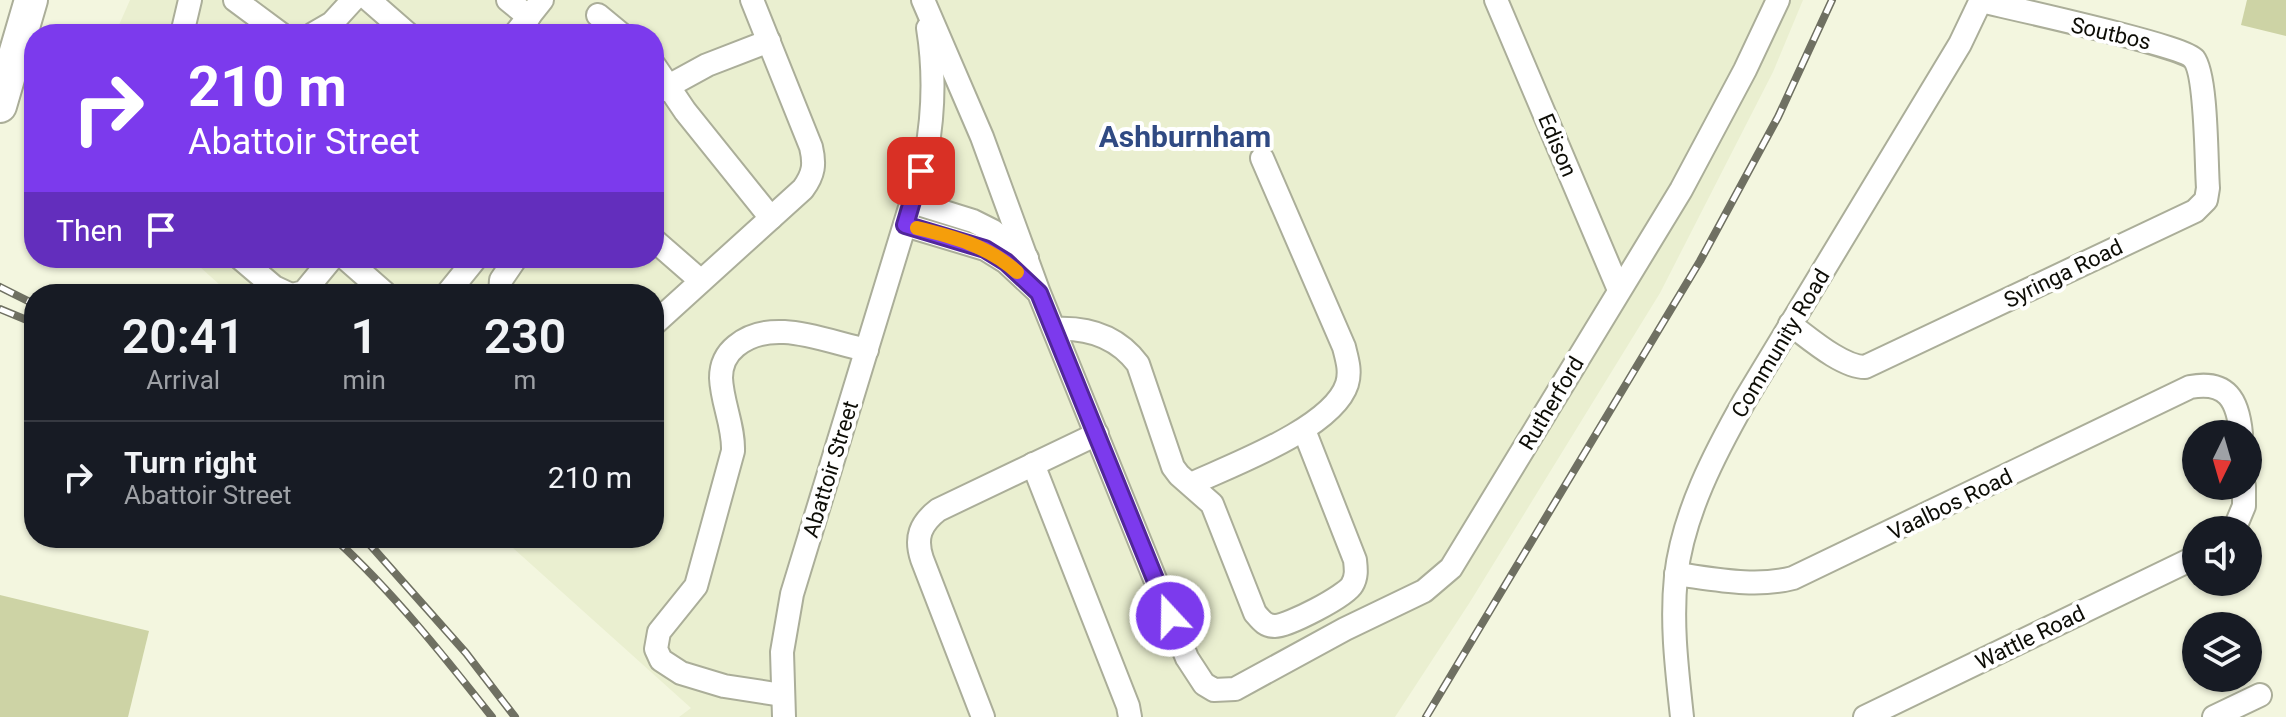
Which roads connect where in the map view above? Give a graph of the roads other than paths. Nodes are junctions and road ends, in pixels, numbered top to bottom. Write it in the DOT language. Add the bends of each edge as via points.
graph roads {
  1 [pos="31,0"];
  2 [pos="190,0"];
  3 [pos="235,0"];
  4 [pos="353,0"];
  5 [pos="369,0"];
  6 [pos="508,0"];
  7 [pos="752,0"];
  8 [pos="923,0"];
  9 [pos="1496,0"];
  10 [pos="1778,0"];
  11 [pos="1981,0"];
  12 [pos="598,15"];
  13 [pos="529,17"];
  14 [pos="184,24"];
  15 [pos="267,24"];
  16 [pos="330,24"];
  17 [pos="397,24"];
  18 [pos="609,24"];
  19 [pos="769,41"];
  20 [pos="2193,58"];
  21 [pos="664,87"];
  22 [pos="664,92"];
  23 [pos="0,106"];
  24 [pos="1262,158"];
  25 [pos="912,202"];
  26 [pos="771,218"];
  27 [pos="905,225"];
  28 [pos="664,249"];
  29 [pos="1027,258"];
  30 [pos="252,268"];
  31 [pos="324,268"];
  32 [pos="356,268"];
  33 [pos="701,281"];
  34 [pos="270,284"];
  35 [pos="311,284"];
  36 [pos="375,284"];
  37 [pos="1619,290"];
  38 [pos="1039,293"];
  39 [pos="664,315"];
  40 [pos="1790,324"];
  41 [pos="1054,329"];
  42 [pos="867,350"];
  43 [pos="2238,420"];
  44 [pos="1304,430"];
  45 [pos="1097,434"];
  46 [pos="1033,464"];
  47 [pos="1191,484"];
  48 [pos="2182,564"];
  49 [pos="1676,574"];
  50 [pos="1214,690"];
  51 [pos="2260,695"];
  52 [pos="783,706"];
  53 [pos="983,717"];
  54 [pos="1130,717"];
  55 [pos="1682,717"];
  56 [pos="1865,717"];
  57 [pos="2214,717"];
  1 -- 23 [label="highway"];
  2 -- 14 [label="street"];
  3 -- 15 [label="street"];
  4 -- 16 [label="street"];
  5 -- 17 [label="street"];
  6 -- 13 [label="street"];
  7 -- 19 [label="street"];
  8 -- 25 [label="street, Abattoir Street" via="932,67 932,121"];
  8 -- 29 [label="street, Abattoir Street"];
  9 -- 37 [label="street, Edison"];
  10 -- 37 [label="street, Rutherford" via="1681,190"];
  11 -- 20 [label="street, Soutbos" via="2164,45"];
  11 -- 40 [label="street, Community Road" via="1960,44"];
  12 -- 18 [label="street"];
  19 -- 21 [label="street"];
  19 -- 26 [label="street" via="811,147 814,168 803,189"];
  20 -- 40 [label="street, Syringa Road" via="2202,92 2208,188 2206,200 2195,211 1865,367 1841,360"];
  22 -- 26 [label="street"];
  24 -- 44 [label="street" via="1349,365 1340,397"];
  25 -- 27 [label="street, Abattoir Street"];
  25 -- 29 [label="street" via="973,221"];
  26 -- 33 [label="street"];
  27 -- 38 [label="street, Abattoir Street" via="985,249"];
  27 -- 42 [label="street, Abattoir Street"];
  28 -- 33 [label="street"];
  29 -- 38 [label="street, Abattoir Street"];
  30 -- 34 [label="street"];
  31 -- 35 [label="street"];
  32 -- 36 [label="street"];
  33 -- 39 [label="street"];
  37 -- 50 [label="street, Rutherford" via="1451,568 1424,591 1251,682"];
  38 -- 41 [label="street, Abattoir Street"];
  40 -- 49 [label="street, Community Road" via="1714,455"];
  41 -- 45 [label="street, Abattoir Street"];
  41 -- 47 [label="street" via="1087,329 1130,353 1173,467"];
  42 -- 52 [label="street, Abattoir Street" via="792,594 783,637"];
  42 -- 52 [label="street" via="762,332 736,346 722,365 733,451 696,586 659,632 656,649 661,660 681,673"];
  43 -- 49 [label="street, Vaalbos Road" via="2235,405 2215,385 2190,387 1793,578 1760,583"];
  44 -- 47 [label="street"];
  44 -- 47 [label="street" via="1357,572 1349,590 1288,623 1269,625 1255,613 1212,504"];
  45 -- 46 [label="street"];
  45 -- 50 [label="street, Abattoir Street" via="1187,658"];
  46 -- 53 [label="street" via="938,510 920,529 922,559"];
  46 -- 54 [label="street"];
  48 -- 56 [label="street, Wattle Road"];
  49 -- 55 [label="street, Community Road" via="1673,636"];
  51 -- 57 [label="street"];
}
